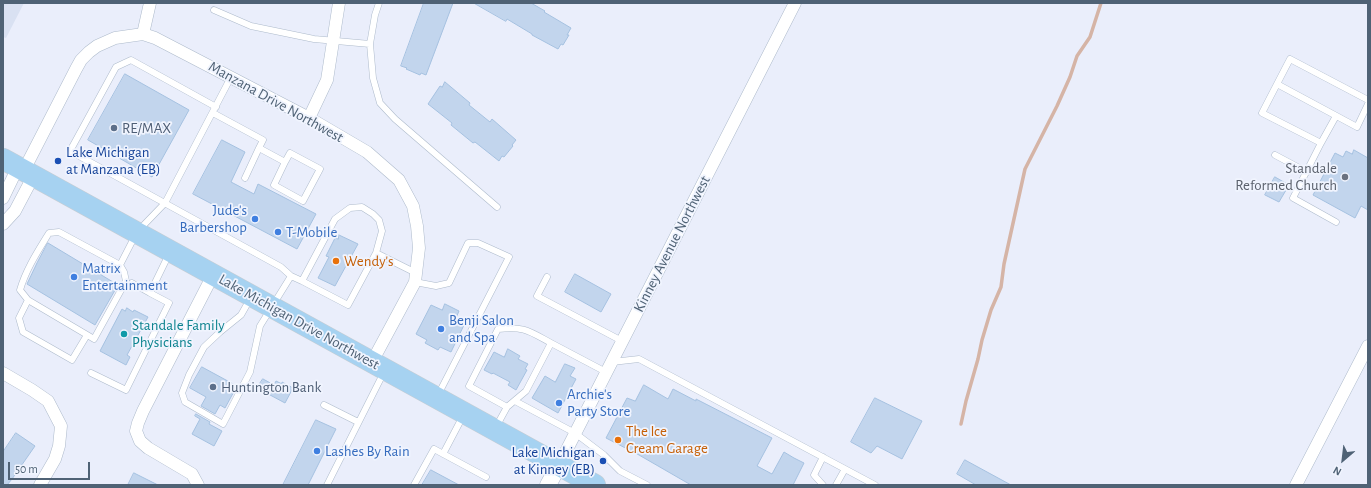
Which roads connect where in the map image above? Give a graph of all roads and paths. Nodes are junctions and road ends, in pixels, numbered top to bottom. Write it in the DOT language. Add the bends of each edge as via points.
graph roads {
  1 [pos="150,3"];
  2 [pos="339,3"];
  3 [pos="378,3"];
  4 [pos="795,3"];
  5 [pos="214,10"];
  6 [pos="143,34"];
  7 [pos="333,41"];
  8 [pos="370,44"];
  9 [pos="231,77"];
  10 [pos="1277,84"];
  11 [pos="1368,100"];
  12 [pos="1368,104"];
  13 [pos="216,107"];
  14 [pos="213,114"];
  15 [pos="1336,116"];
  16 [pos="309,118"];
  17 [pos="1321,143"];
  18 [pos="259,148"];
  19 [pos="1276,155"];
  20 [pos="286,162"];
  21 [pos="20,168"];
  22 [pos="1307,172"];
  23 [pos="244,178"];
  24 [pos="3,198"];
  25 [pos="165,203"];
  26 [pos="497,207"];
  27 [pos="1336,222"];
  28 [pos="3,224"];
  29 [pos="136,232"];
  30 [pos="171,251"];
  31 [pos="376,253"];
  32 [pos="120,265"];
  33 [pos="213,275"];
  34 [pos="291,276"];
  35 [pos="547,277"];
  36 [pos="415,278"];
  37 [pos="302,281"];
  38 [pos="132,283"];
  39 [pos="150,293"];
  40 [pos="251,296"];
  41 [pos="28,300"];
  42 [pos="272,308"];
  43 [pos="87,335"];
  44 [pos="622,341"];
  45 [pos="551,343"];
  46 [pos="1368,346"];
  47 [pos="378,366"];
  48 [pos="609,367"];
  49 [pos="91,372"];
  50 [pos="3,373"];
  51 [pos="437,398"];
  52 [pos="515,401"];
  53 [pos="324,405"];
  54 [pos="507,407"];
  55 [pos="464,413"];
  56 [pos="358,422"];
  57 [pos="494,430"];
  58 [pos="575,433"];
  59 [pos="443,454"];
  60 [pos="823,457"];
  61 [pos="558,465"];
  62 [pos="845,469"];
  63 [pos="486,477"];
  64 [pos="869,483"];
  65 [pos="40,485"];
  66 [pos="198,485"];
  67 [pos="327,485"];
  68 [pos="414,485"];
  69 [pos="548,485"];
  70 [pos="595,485"];
  71 [pos="647,485"];
  72 [pos="823,485"];
  73 [pos="836,485"];
  74 [pos="875,485"];
  75 [pos="1296,485"];
  1 -- 6 [label="street"];
  2 -- 7 [label="street"];
  3 -- 8 [label="lane"];
  4 -- 44 [label="street, Kinney Avenue Northwest"];
  5 -- 7 [label="lane" via="251,26"];
  6 -- 9 [label="street, Manzana Drive Northwest" via="165,42"];
  6 -- 21 [label="street, Manzana Drive Northwest" via="104,42 81,60"];
  7 -- 8 [label="lane"];
  7 -- 16 [label="street" via="326,80"];
  8 -- 26 [label="lane" via="373,78 380,103"];
  9 -- 13 [label="lane"];
  9 -- 16 [label="street, Manzana Drive Northwest"];
  10 -- 11 [label="lane" via="1290,59"];
  10 -- 15 [label="lane"];
  10 -- 17 [label="lane" via="1262,113"];
  12 -- 15 [label="lane" via="1357,127"];
  13 -- 14 [label="lane"];
  13 -- 25 [label="lane" via="132,60 116,66 70,151"];
  14 -- 18 [label="lane" via="263,140"];
  14 -- 25 [label="lane"];
  15 -- 17 [label="lane"];
  16 -- 36 [label="street, Manzana Drive Northwest" via="367,152 399,180 413,206 417,226 419,248"];
  17 -- 22 [label="lane"];
  18 -- 20 [label="lane"];
  18 -- 23 [label="lane"];
  19 -- 22 [label="lane"];
  20 -- 20 [label="lane" via="290,153 320,169 303,201 274,185"];
  21 -- 24 [label="street"];
  21 -- 28 [label="street" via="15,211"];
  21 -- 29 [label="highway, Lake Michigan Drive Northwest"];
  22 -- 27 [label="lane" via="1293,198"];
  25 -- 29 [label="lane"];
  25 -- 34 [label="lane" via="281,267"];
  29 -- 30 [label="highway, Lake Michigan Drive Northwest"];
  29 -- 32 [label="lane"];
  30 -- 33 [label="highway, Lake Michigan Drive Northwest"];
  30 -- 39 [label="lane"];
  31 -- 36 [label="lane"];
  31 -- 37 [label="lane" via="348,304"];
  31 -- 37 [label="lane" via="382,231 379,220 362,207 350,208 335,219"];
  32 -- 41 [label="lane" via="59,232 49,233 24,277 20,290"];
  32 -- 43 [label="lane" via="126,281 94,339"];
  33 -- 40 [label="highway, Lake Michigan Drive Northwest"];
  33 -- 66 [label="street" via="136,431 140,441 148,448 192,474"];
  34 -- 37 [label="lane"];
  34 -- 42 [label="lane"];
  35 -- 44 [label="lane" via="537,296"];
  36 -- 47 [label="street, Manzana Drive Northwest"];
  36 -- 51 [label="lane" via="436,286 449,282 468,243 478,243 509,257"];
  38 -- 39 [label="lane"];
  39 -- 49 [label="lane" via="169,303 126,390"];
  40 -- 42 [label="highway, Lake Michigan Drive Northwest"];
  40 -- 42 [label="lane" via="241,315 204,347 182,393 185,402 223,424 250,372 260,326"];
  41 -- 43 [label="lane"];
  41 -- 43 [label="lane" via="19,318 23,332 72,360"];
  42 -- 47 [label="highway, Lake Michigan Drive Northwest"];
  44 -- 48 [label="street, Kinney Avenue Northwest"];
  45 -- 48 [label="lane"];
  45 -- 52 [label="lane" via="526,391"];
  45 -- 54 [label="lane" via="526,329 498,329 469,386"];
  46 -- 75 [label="street"];
  47 -- 51 [label="highway, Lake Michigan Drive Northwest"];
  47 -- 56 [label="lane"];
  48 -- 58 [label="street, Kinney Avenue Northwest"];
  48 -- 60 [label="lane" via="639,358"];
  50 -- 65 [label="street" via="48,401 61,426 55,459"];
  51 -- 55 [label="highway, Lake Michigan Drive Northwest"];
  52 -- 54 [label="lane"];
  52 -- 58 [label="lane"];
  53 -- 56 [label="lane"];
  54 -- 57 [label="lane"];
  55 -- 57 [label="highway, Lake Michigan Drive Northwest"];
  55 -- 59 [label="lane"];
  56 -- 67 [label="lane"];
  57 -- 61 [label="highway, Lake Michigan Drive Northwest"];
  58 -- 61 [label="street, Kinney Avenue Northwest"];
  58 -- 71 [label="lane" via="620,471"];
  59 -- 63 [label="lane"];
  59 -- 68 [label="lane" via="434,449"];
  60 -- 62 [label="lane"];
  60 -- 72 [label="lane" via="814,474"];
  61 -- 69 [label="street, Kinney Avenue Northwest"];
  61 -- 70 [label="highway, Lake Michigan Drive Northwest"];
  62 -- 64 [label="lane"];
  62 -- 73 [label="lane"];
  64 -- 74 [label="lane"];
}
